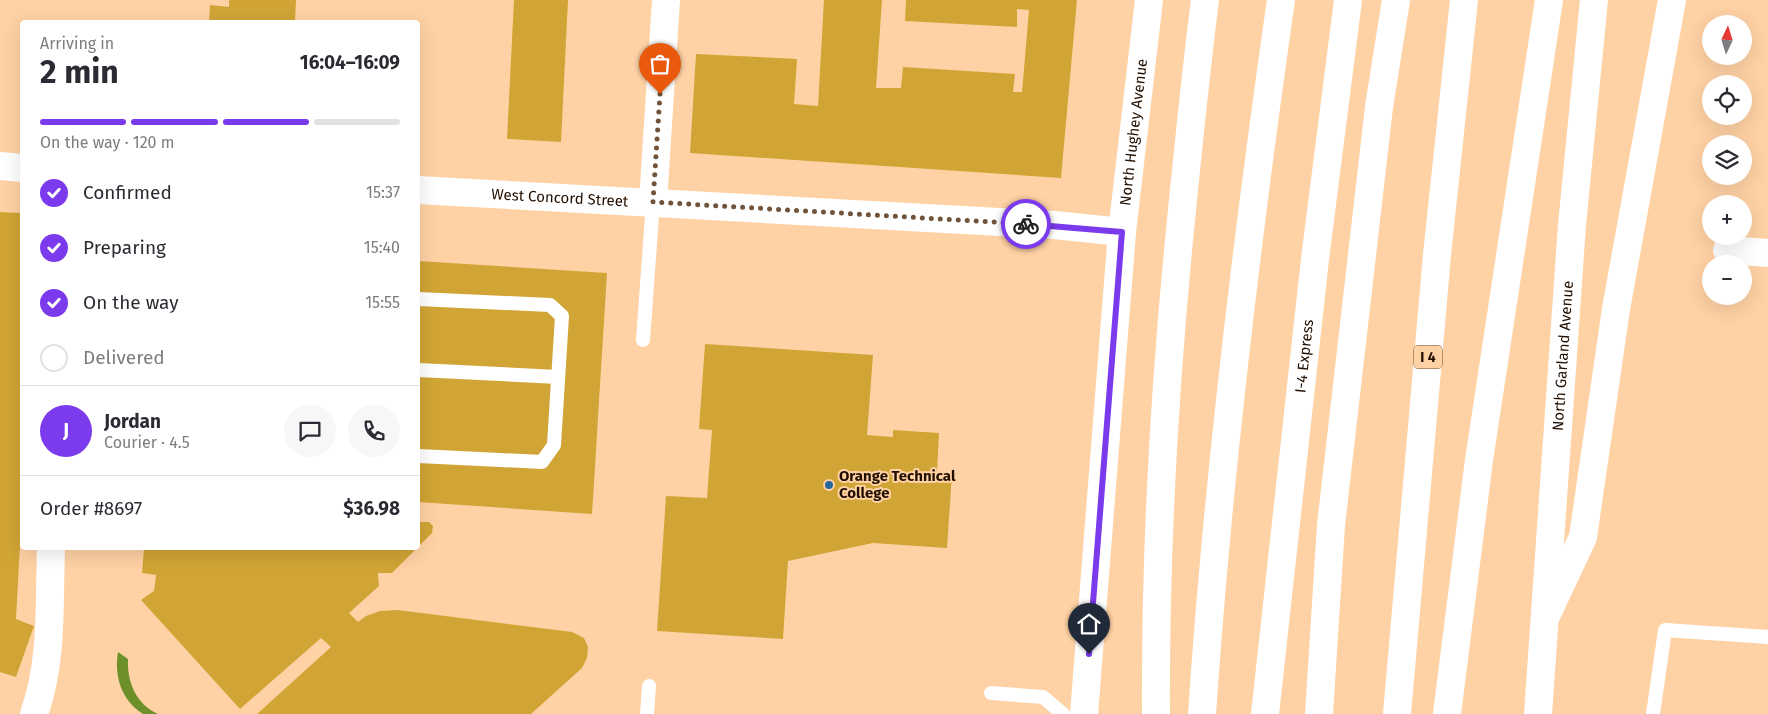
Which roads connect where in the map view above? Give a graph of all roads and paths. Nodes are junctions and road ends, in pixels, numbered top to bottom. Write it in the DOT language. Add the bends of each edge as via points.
graph roads {
  1 [pos="666,0"];
  2 [pos="1149,0"];
  3 [pos="1205,0"];
  4 [pos="1281,0"];
  5 [pos="1348,0"];
  6 [pos="1396,0"];
  7 [pos="1464,0"];
  8 [pos="1549,0"];
  9 [pos="1594,0"];
  10 [pos="1672,0"];
  11 [pos="0,166"];
  12 [pos="20,168"];
  13 [pos="420,190"];
  14 [pos="653,202"];
  15 [pos="1122,232"];
  16 [pos="1727,250"];
  17 [pos="1768,253"];
  18 [pos="420,299"];
  19 [pos="643,340"];
  20 [pos="420,370"];
  21 [pos="558,377"];
  22 [pos="420,456"];
  23 [pos="51,550"];
  24 [pos="1545,618"];
  25 [pos="1768,637"];
  26 [pos="650,686"];
  27 [pos="990,693"];
  28 [pos="34,714"];
  29 [pos="648,714"];
  30 [pos="1063,714"];
  31 [pos="1084,714"];
  32 [pos="1156,714"];
  33 [pos="1202,714"];
  34 [pos="1265,714"];
  35 [pos="1319,714"];
  36 [pos="1397,714"];
  37 [pos="1446,714"];
  38 [pos="1538,714"];
  39 [pos="1653,714"];
  1 -- 14 [label="main road"];
  2 -- 15 [label="main road, North Hughey Avenue"];
  3 -- 32 [label="main road" via="1169,349 1157,570"];
  4 -- 33 [label="main road" via="1241,296"];
  5 -- 34 [label="main road, I-4 Express" via="1315,259"];
  6 -- 35 [label="main road" via="1379,107 1333,506"];
  7 -- 36 [label="main road, I 4" via="1436,265"];
  8 -- 37 [label="main road" via="1478,469"];
  9 -- 24 [label="main road, North Garland Avenue" via="1572,225"];
  10 -- 24 [label="main road" via="1616,309 1583,536"];
  11 -- 12 [label="main road"];
  13 -- 14 [label="main road, West Concord Street"];
  14 -- 15 [label="main road, West Concord Street" via="1054,225"];
  14 -- 19 [label="lane"];
  15 -- 31 [label="main road, North Hughey Avenue"];
  16 -- 17 [label="main road"];
  18 -- 21 [label="lane" via="550,305 562,316"];
  20 -- 21 [label="lane"];
  21 -- 22 [label="lane" via="554,445 542,462"];
  23 -- 28 [label="main road" via="46,659"];
  24 -- 38 [label="main road, North Garland Avenue"];
  25 -- 39 [label="lane" via="1665,630"];
  26 -- 29 [label="lane"];
  27 -- 30 [label="lane" via="1043,697"];
}
